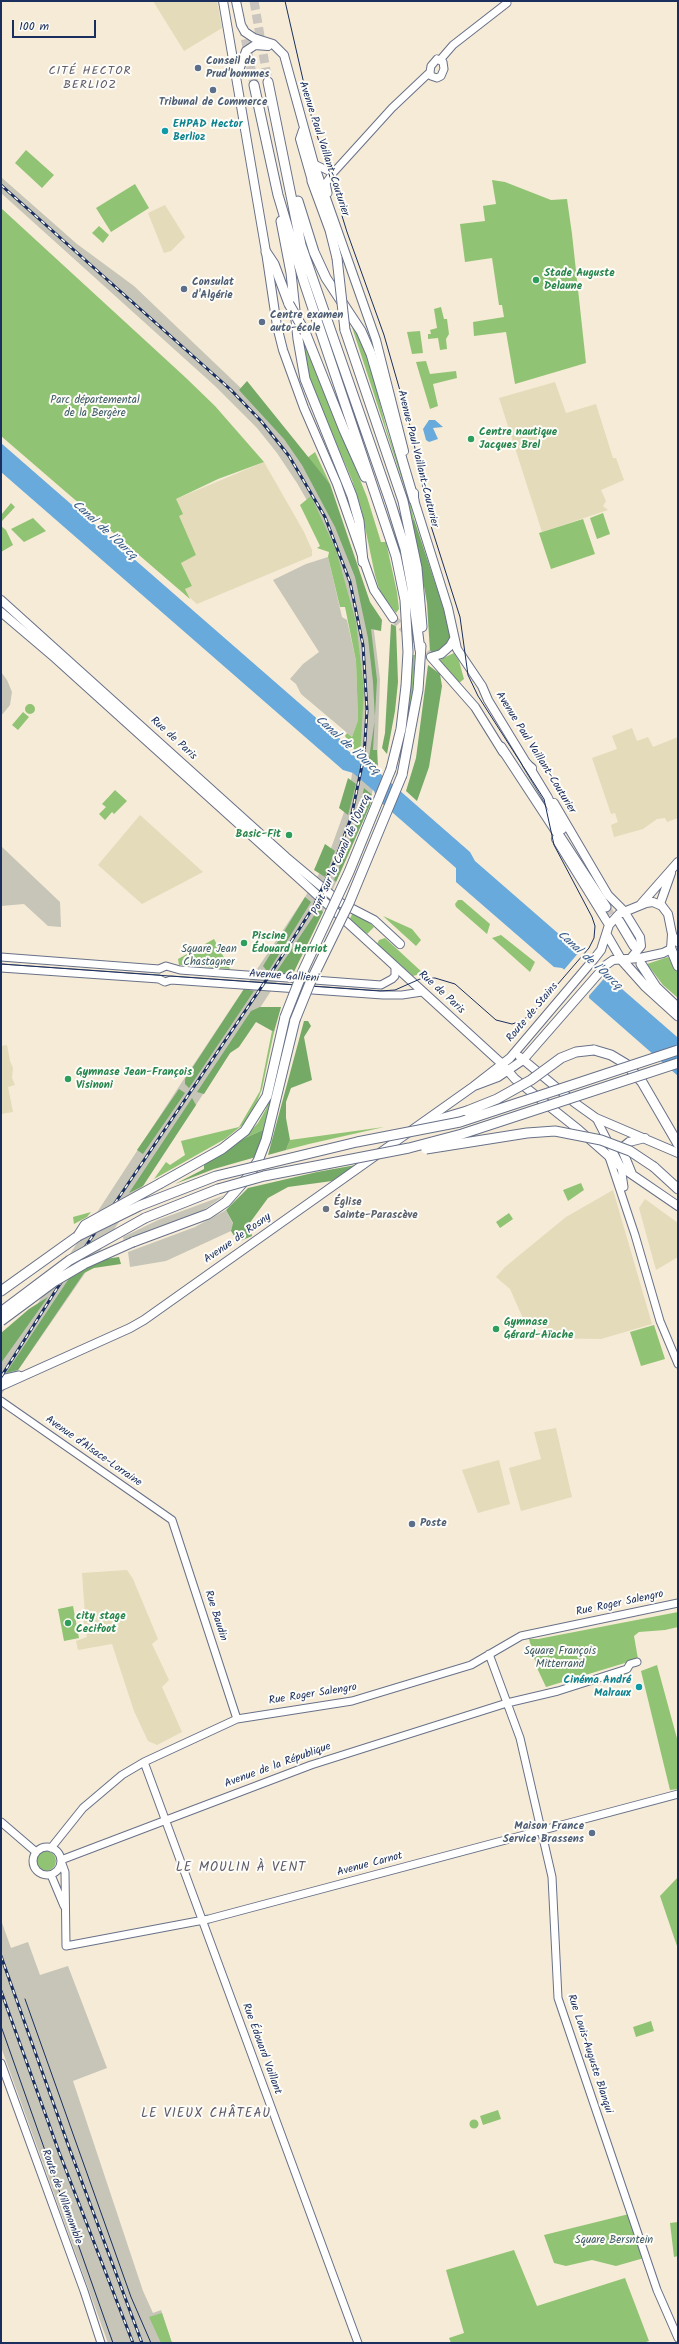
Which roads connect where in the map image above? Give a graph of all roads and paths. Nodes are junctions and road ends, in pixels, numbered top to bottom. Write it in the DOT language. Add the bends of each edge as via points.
graph roads {
  1 [pos="223,1"];
  2 [pos="236,1"];
  3 [pos="508,2"];
  4 [pos="441,61"];
  5 [pos="431,74"];
  6 [pos="237,77"];
  7 [pos="290,78"];
  8 [pos="268,82"];
  9 [pos="254,85"];
  10 [pos="303,130"];
  11 [pos="314,164"];
  12 [pos="286,169"];
  13 [pos="333,173"];
  14 [pos="315,182"];
  15 [pos="278,195"];
  16 [pos="334,221"];
  17 [pos="266,252"];
  18 [pos="414,500"];
  19 [pos="385,519"];
  20 [pos="363,562"];
  21 [pos="1,600"];
  22 [pos="1,612"];
  23 [pos="394,618"];
  24 [pos="454,639"];
  25 [pos="420,650"];
  26 [pos="501,747"];
  27 [pos="527,764"];
  28 [pos="676,865"];
  29 [pos="640,904"];
  30 [pos="660,904"];
  31 [pos="624,911"];
  32 [pos="615,924"];
  33 [pos="607,935"];
  34 [pos="400,944"];
  35 [pos="676,946"];
  36 [pos="632,951"];
  37 [pos="1,957"];
  38 [pos="621,959"];
  39 [pos="678,966"];
  40 [pos="1,968"];
  41 [pos="395,968"];
  42 [pos="422,992"];
  43 [pos="678,1001"];
  44 [pos="678,1008"];
  45 [pos="678,1016"];
  46 [pos="678,1050"];
  47 [pos="512,1055"];
  48 [pos="523,1060"];
  49 [pos="501,1063"];
  50 [pos="678,1063"];
  51 [pos="509,1071"];
  52 [pos="474,1086"];
  53 [pos="596,1118"];
  54 [pos="426,1128"];
  55 [pos="645,1138"];
  56 [pos="410,1148"];
  57 [pos="677,1150"];
  58 [pos="609,1158"];
  59 [pos="621,1168"];
  60 [pos="633,1175"];
  61 [pos="678,1188"];
  62 [pos="678,1206"];
  63 [pos="635,1235"];
  64 [pos="78,1236"];
  65 [pos="1,1291"];
  66 [pos="1,1312"];
  67 [pos="1,1321"];
  68 [pos="678,1364"];
  69 [pos="31,1372"];
  70 [pos="1,1379"];
  71 [pos="1,1386"];
  72 [pos="1,1401"];
  73 [pos="172,1520"];
  74 [pos="678,1603"];
  75 [pos="489,1654"];
  76 [pos="637,1662"];
  77 [pos="507,1703"];
  78 [pos="237,1719"];
  79 [pos="144,1762"];
  80 [pos="678,1794"];
  81 [pos="166,1820"];
  82 [pos="1,1822"];
  83 [pos="542,1830"];
  84 [pos="51,1848"];
  85 [pos="36,1852"];
  86 [pos="61,1861"];
  87 [pos="51,1875"];
  88 [pos="65,1908"];
  89 [pos="203,1921"];
  90 [pos="1,2063"];
  91 [pos="678,2338"];
  92 [pos="102,2342"];
  93 [pos="358,2343"];
  1 -- 6 [label="main road"];
  2 -- 7 [label="main road, Avenue Paul Vaillant-Couturier" via="243,29 252,37 268,41 279,48 284,55"];
  3 -- 4 [label="street" via="500,12 453,45"];
  4 -- 5 [label="street" via="433,63"];
  4 -- 5 [label="street" via="444,69 441,76 437,78"];
  5 -- 13 [label="street" via="418,82"];
  6 -- 7 [label="main road" via="243,54 252,46 260,44 276,51 284,72"];
  6 -- 17 [label="main road"];
  7 -- 10 [label="main road, Avenue Paul Vaillant-Couturier"];
  8 -- 12 [label="highway"];
  9 -- 15 [label="highway"];
  10 -- 11 [label="main road, Avenue Paul Vaillant-Couturier"];
  10 -- 14 [label="main road" via="300,139"];
  11 -- 13 [label="street"];
  11 -- 14 [label="main road, Avenue Paul Vaillant-Couturier"];
  12 -- 18 [label="highway" via="314,252 326,278 361,331 371,354"];
  12 -- 25 [label="highway" via="301,245 405,549"];
  13 -- 14 [label="street"];
  13 -- 16 [label="street" via="326,186"];
  14 -- 16 [label="main road, Avenue Paul Vaillant-Couturier"];
  14 -- 25 [label="highway, bridge" via="337,258 345,330 389,456 412,539 420,596"];
  15 -- 19 [label="highway" via="304,282"];
  15 -- 20 [label="highway" via="291,273 300,359 313,401 352,496 359,521"];
  16 -- 18 [label="main road, Avenue Paul Vaillant-Couturier" via="376,340 414,491"];
  17 -- 19 [label="highway, bridge" via="274,264 289,304 306,332 344,430"];
  17 -- 20 [label="main road" via="277,326 288,369 337,484"];
  18 -- 24 [label="main road, Avenue Paul Vaillant-Couturier" via="448,608"];
  19 -- 64 [label="highway, Pont sur le Canal de l'Ourcq, bridge" via="405,600 408,652 401,729 391,769 361,844 285,1017 267,1096 250,1125 222,1149 85,1225"];
  20 -- 23 [label="main road" via="374,590"];
  21 -- 34 [label="main road, Rue de Paris" via="330,895 374,920"];
  22 -- 41 [label="main road, Rue de Paris" via="55,658"];
  24 -- 26 [label="main road" via="441,654 431,657 475,707"];
  24 -- 27 [label="main road, Avenue Paul Vaillant-Couturier" via="461,655"];
  25 -- 67 [label="highway, bridge" via="412,727 402,775 349,903 295,1020 266,1140 258,1161 226,1202 208,1214 133,1242 84,1264 55,1280"];
  26 -- 27 [label="highway" via="607,906"];
  26 -- 32 [label="main road"];
  27 -- 31 [label="main road, Avenue Paul Vaillant-Couturier" via="539,779 608,895"];
  28 -- 29 [label="main road"];
  28 -- 30 [label="main road"];
  29 -- 30 [label="main road"];
  29 -- 31 [label="main road"];
  30 -- 35 [label="main road" via="668,914"];
  31 -- 32 [label="main road"];
  31 -- 36 [label="main road, Avenue Paul Vaillant-Couturier" via="642,941 641,946"];
  32 -- 33 [label="main road, Route de Stains"];
  32 -- 36 [label="highway"];
  33 -- 38 [label="main road"];
  33 -- 47 [label="main road, Route de Stains" via="594,959"];
  35 -- 36 [label="main road" via="663,953"];
  35 -- 39 [label="highway"];
  36 -- 38 [label="main road"];
  37 -- 41 [label="street, Avenue Gallieni" via="159,969 166,966 180,970 381,985 395,976"];
  38 -- 45 [label="highway" via="651,993"];
  38 -- 48 [label="main road, Route de Stains" via="613,960 603,967"];
  40 -- 42 [label="street, Avenue Gallieni" via="160,979 165,982 173,980 383,995"];
  41 -- 42 [label="main road, Rue de Paris"];
  42 -- 49 [label="main road, Rue de Paris"];
  43 -- 44 [label="highway" via="662,987 643,964 656,987"];
  46 -- 54 [label="highway, bridge" via="514,1106 460,1122"];
  47 -- 48 [label="main road"];
  47 -- 49 [label="main road, Avenue de Rosny"];
  47 -- 51 [label="main road"];
  48 -- 51 [label="main road, Route de Stains"];
  48 -- 53 [label="main road" via="574,1104"];
  49 -- 51 [label="main road, Rue de Paris"];
  49 -- 52 [label="main road, Avenue de Rosny"];
  50 -- 56 [label="highway, bridge" via="522,1116"];
  51 -- 52 [label="main road, Avenue de Rosny"];
  51 -- 58 [label="main road, Rue de Paris" via="515,1079 555,1110"];
  52 -- 69 [label="main road, Avenue de Rosny" via="144,1320"];
  53 -- 55 [label="main road"];
  53 -- 59 [label="street"];
  54 -- 57 [label="highway, bridge" via="440,1119 497,1099 531,1080 561,1058 576,1052 594,1050 611,1055 626,1064 642,1082"];
  54 -- 64 [label="highway, bridge" via="303,1154 216,1176 139,1206"];
  55 -- 57 [label="main road"];
  55 -- 60 [label="main road" via="624,1146 623,1152"];
  56 -- 61 [label="highway, bridge" via="426,1149 555,1131 581,1135 630,1151"];
  56 -- 66 [label="highway, bridge" via="264,1176 177,1204 132,1224 86,1249"];
  58 -- 59 [label="main road, Rue de Paris"];
  58 -- 63 [label="street"];
  59 -- 60 [label="main road, Rue de Paris"];
  59 -- 63 [label="street"];
  60 -- 62 [label="main road, Rue de Paris"];
  63 -- 68 [label="street" via="660,1321"];
  64 -- 65 [label="highway"];
  69 -- 70 [label="street"];
  69 -- 71 [label="main road, Avenue de Rosny"];
  72 -- 73 [label="street, Avenue d'Alsace-Lorraine"];
  73 -- 78 [label="street, Rue Baudin"];
  74 -- 75 [label="street, Rue Roger Salengro" via="521,1636"];
  75 -- 77 [label="street, Rue Louis-Auguste Blanqui"];
  75 -- 78 [label="street, Rue Roger Salengro" via="471,1665 452,1672 352,1702"];
  76 -- 77 [label="street, Avenue de la République" via="630,1664 627,1669 565,1689"];
  77 -- 81 [label="street, Avenue de la République" via="311,1765"];
  77 -- 83 [label="street, Rue Louis-Auguste Blanqui" via="520,1738"];
  78 -- 79 [label="street, Rue Roger Salengro"];
  79 -- 81 [label="street, Rue Édouard Vaillant"];
  79 -- 84 [label="street, Rue Roger Salengro" via="122,1775 84,1808"];
  80 -- 83 [label="street, Avenue Carnot"];
  81 -- 86 [label="street, Avenue de la République"];
  81 -- 89 [label="street, Rue Édouard Vaillant"];
  82 -- 85 [label="street"];
  83 -- 89 [label="street, Avenue Carnot"];
  83 -- 91 [label="street, Rue Louis-Auguste Blanqui" via="552,1877 558,1998 657,2290"];
  84 -- 85 [label="street" via="43,1848"];
  84 -- 86 [label="street" via="58,1852"];
  85 -- 87 [label="street" via="34,1868 40,1874"];
  86 -- 87 [label="street" via="58,1870"];
  86 -- 88 [label="street" via="65,1872"];
  87 -- 88 [label="street"];
  88 -- 89 [label="street, Avenue Carnot" via="66,1946"];
  89 -- 93 [label="street, Rue Édouard Vaillant"];
  90 -- 92 [label="street, Route de Villemomble"];
}
